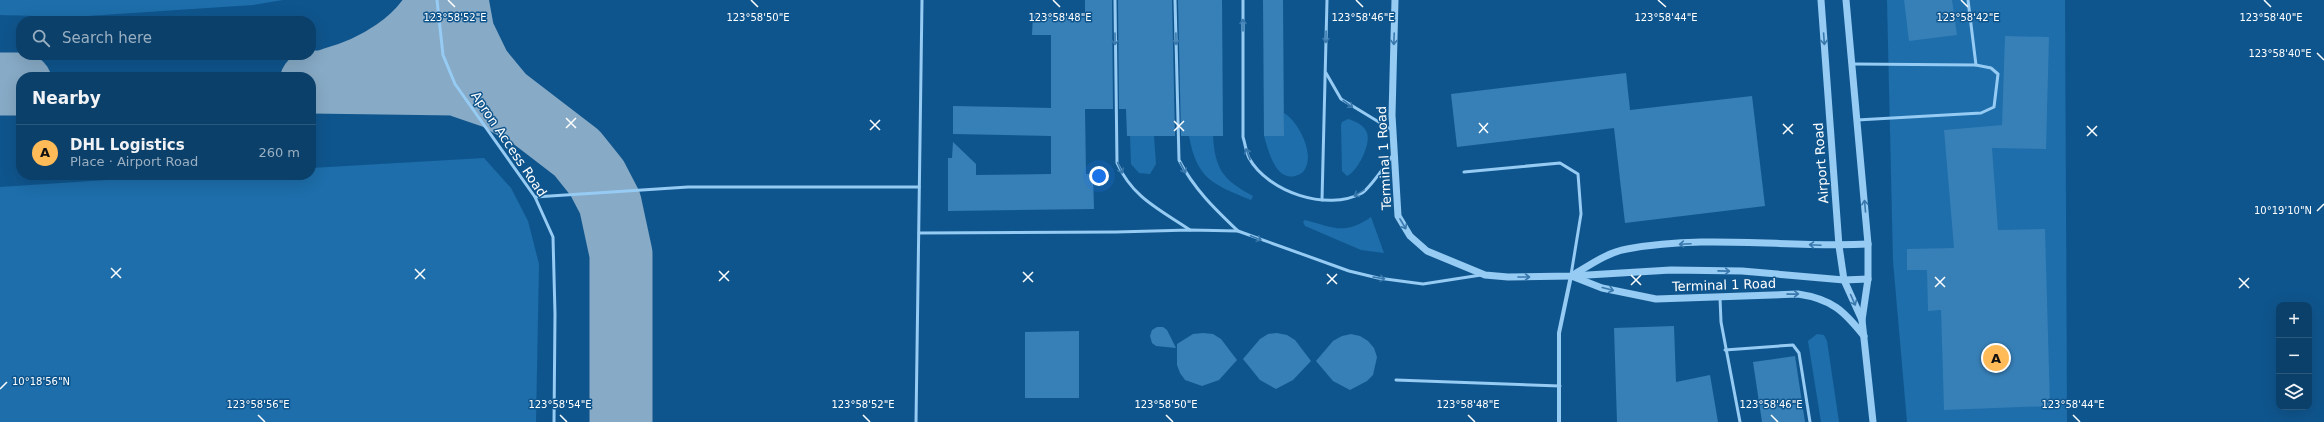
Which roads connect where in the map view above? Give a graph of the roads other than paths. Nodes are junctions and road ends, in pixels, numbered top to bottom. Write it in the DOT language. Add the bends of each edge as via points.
graph roads {
  1 [pos="437,0"];
  2 [pos="922,0"];
  3 [pos="1115,0"];
  4 [pos="1175,0"];
  5 [pos="1243,0"];
  6 [pos="1327,0"];
  7 [pos="1395,0"];
  8 [pos="1821,0"];
  9 [pos="1846,0"];
  10 [pos="1968,0"];
  11 [pos="1853,64"];
  12 [pos="1976,64"];
  13 [pos="1326,73"];
  14 [pos="1858,120"];
  15 [pos="1393,131"];
  16 [pos="1394,154"];
  17 [pos="1464,172"];
  18 [pos="918,187"];
  19 [pos="535,197"];
  20 [pos="1322,200"];
  21 [pos="1190,230"];
  22 [pos="1238,231"];
  23 [pos="919,233"];
  24 [pos="1868,244"];
  25 [pos="1839,246"];
  26 [pos="1485,275"];
  27 [pos="1571,276"];
  28 [pos="1868,279"];
  29 [pos="1844,280"];
  30 [pos="1720,296"];
  31 [pos="1862,320"];
  32 [pos="1864,336"];
  33 [pos="1725,350"];
  34 [pos="1396,380"];
  35 [pos="1560,386"];
  36 [pos="554,422"];
  37 [pos="916,422"];
  38 [pos="1559,422"];
  39 [pos="1740,422"];
  40 [pos="1810,422"];
  41 [pos="1873,422"];
  1 -- 19 [label="lane, Apron Access Road" via="443,55 455,84"];
  2 -- 18 [label="lane"];
  3 -- 21 [label="lane, one-way" via="1117,163 1125,180 1144,200"];
  4 -- 22 [label="lane, one-way" via="1179,160 1206,201"];
  20 -- 5 [label="lane, one-way" via="1290,192 1264,176 1249,157 1243,137"];
  6 -- 13 [label="lane, one-way"];
  7 -- 15 [label="street, Terminal 1 Road, one-way"];
  8 -- 25 [label="street, Airport Road, one-way"];
  9 -- 11 [label="street, Airport Road"];
  10 -- 12 [label="lane"];
  11 -- 12 [label="lane"];
  11 -- 14 [label="street, Airport Road"];
  12 -- 14 [label="lane" via="1991,68 1998,74 1994,106 1981,113"];
  13 -- 15 [label="lane, one-way" via="1342,99"];
  13 -- 20 [label="lane"];
  24 -- 14 [label="street, Airport Road, one-way"];
  15 -- 16 [label="street, Terminal 1 Road"];
  16 -- 20 [label="lane, one-way" via="1364,192 1348,199"];
  16 -- 26 [label="street, Terminal 1 Road, one-way" via="1398,216 1410,236 1427,251"];
  17 -- 27 [label="lane" via="1560,164 1578,174 1581,214"];
  18 -- 19 [label="lane" via="688,187"];
  18 -- 23 [label="lane"];
  19 -- 36 [label="lane, Apron Access Road" via="553,237"];
  21 -- 22 [label="lane"];
  21 -- 23 [label="lane"];
  22 -- 26 [label="lane, one-way" via="1349,271 1378,278 1423,284"];
  23 -- 37 [label="lane"];
  24 -- 25 [label="street"];
  24 -- 28 [label="street, Airport Road"];
  25 -- 27 [label="street, one-way" via="1735,241 1627,249 1603,257"];
  25 -- 29 [label="street, Airport Road"];
  26 -- 27 [label="street, Terminal 1 Road, one-way"];
  27 -- 29 [label="street, Terminal 1 Road, one-way" via="1671,270 1742,271"];
  27 -- 30 [label="street, Terminal 1 Road, one-way" via="1602,288 1656,299"];
  27 -- 35 [label="street" via="1559,333"];
  28 -- 29 [label="street, Terminal 1 Road"];
  28 -- 31 [label="street, Airport Road"];
  29 -- 31 [label="street, Airport Road, one-way"];
  30 -- 32 [label="street, Terminal 1 Road, one-way" via="1798,294 1818,297 1846,314"];
  30 -- 33 [label="lane" via="1720,322"];
  31 -- 32 [label="street, Airport Road"];
  32 -- 41 [label="street, Airport Road"];
  33 -- 39 [label="lane"];
  33 -- 40 [label="lane" via="1793,345 1800,354"];
  34 -- 35 [label="lane"];
  35 -- 38 [label="street"];
}
